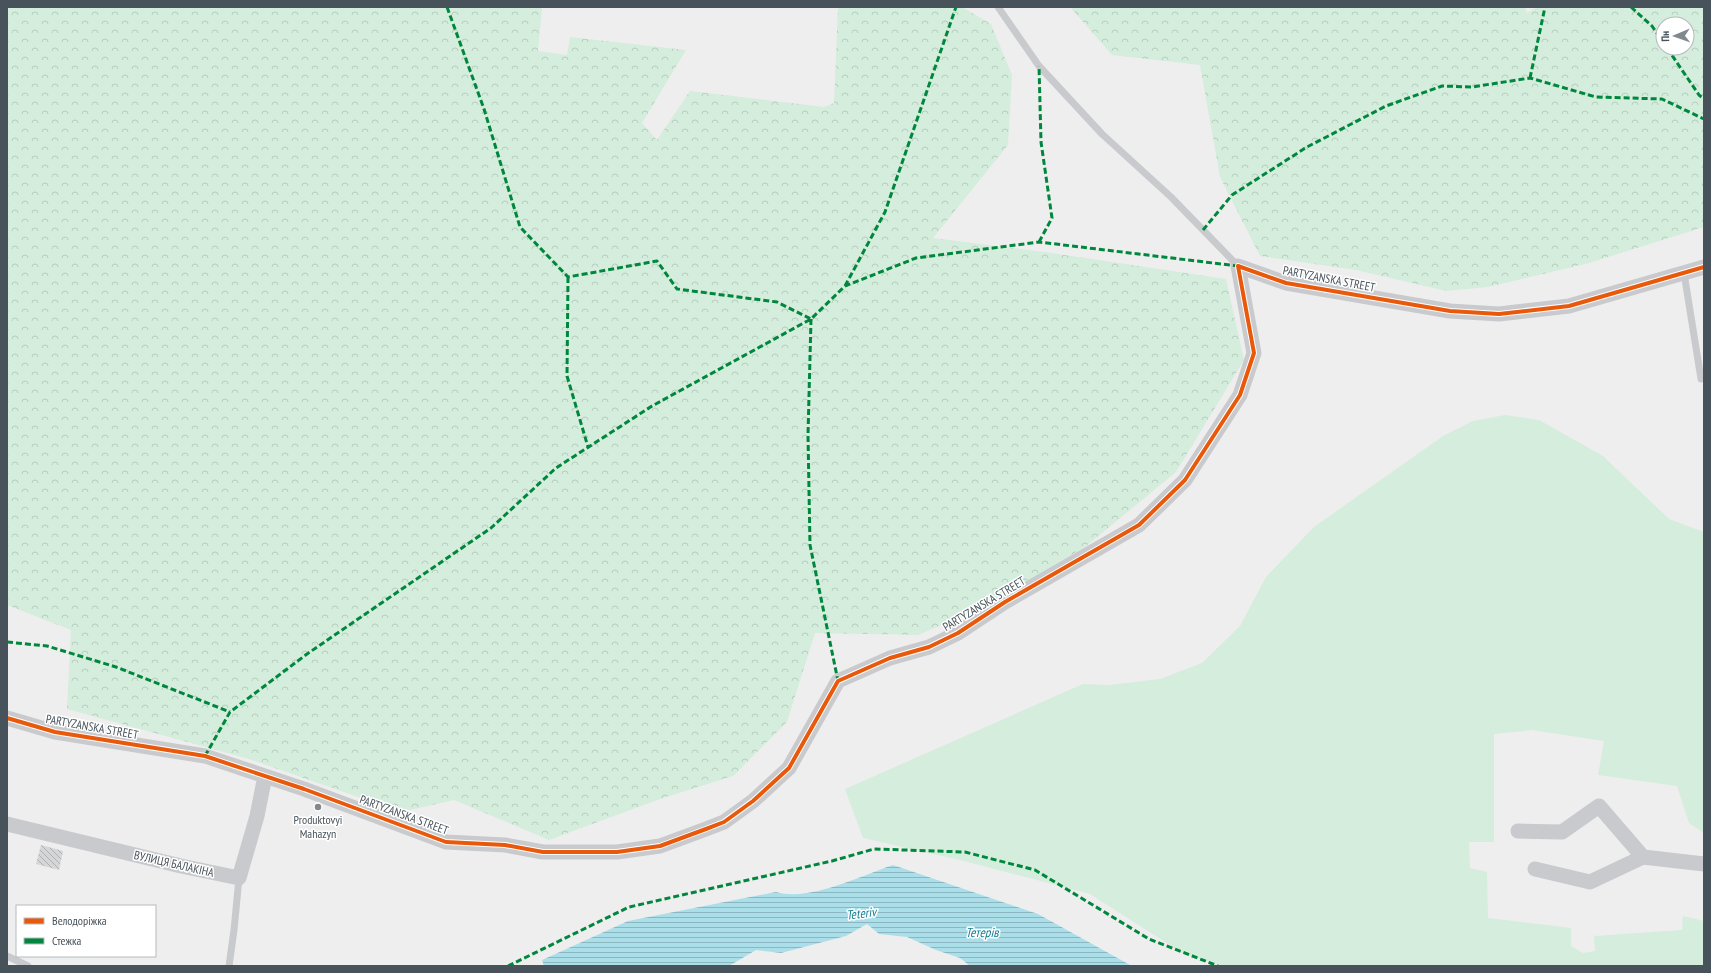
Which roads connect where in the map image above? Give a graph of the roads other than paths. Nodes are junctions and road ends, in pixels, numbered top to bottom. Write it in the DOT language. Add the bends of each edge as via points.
graph roads {
  1 [pos="998,7"];
  2 [pos="1238,266"];
  3 [pos="1704,267"];
  4 [pos="1684,273"];
  5 [pos="1701,379"];
  6 [pos="7,718"];
  7 [pos="265,776"];
  8 [pos="7,824"];
  9 [pos="1518,831"];
  10 [pos="1643,857"];
  11 [pos="1704,864"];
  12 [pos="1535,869"];
  13 [pos="239,878"];
  14 [pos="7,956"];
  15 [pos="28,966"];
  16 [pos="229,966"];
  1 -- 2 [label="lane" via="1039,66 1097,128 1171,197"];
  2 -- 4 [label="street, PARTYZANSKA STREET" via="1286,283 1450,311 1499,314 1569,306"];
  2 -- 7 [label="street, PARTYZANSKA STREET" via="1254,353 1240,395 1185,480 1139,525 1004,602 958,633 928,647 890,658 838,681 789,768 724,822 660,846 617,852 543,852 505,845 446,842"];
  3 -- 4 [label="street, PARTYZANSKA STREET"];
  4 -- 5 [label="lane"];
  6 -- 7 [label="street, PARTYZANSKA STREET" via="54,732 205,756"];
  7 -- 13 [label="street" via="257,816"];
  8 -- 13 [label="street, ВУЛИЦЯ БАЛАКІНА"];
  9 -- 10 [label="street" via="1562,832 1599,806"];
  10 -- 11 [label="street"];
  10 -- 12 [label="street" via="1590,882"];
  13 -- 16 [label="lane"];
  14 -- 15 [label="lane"];
}
